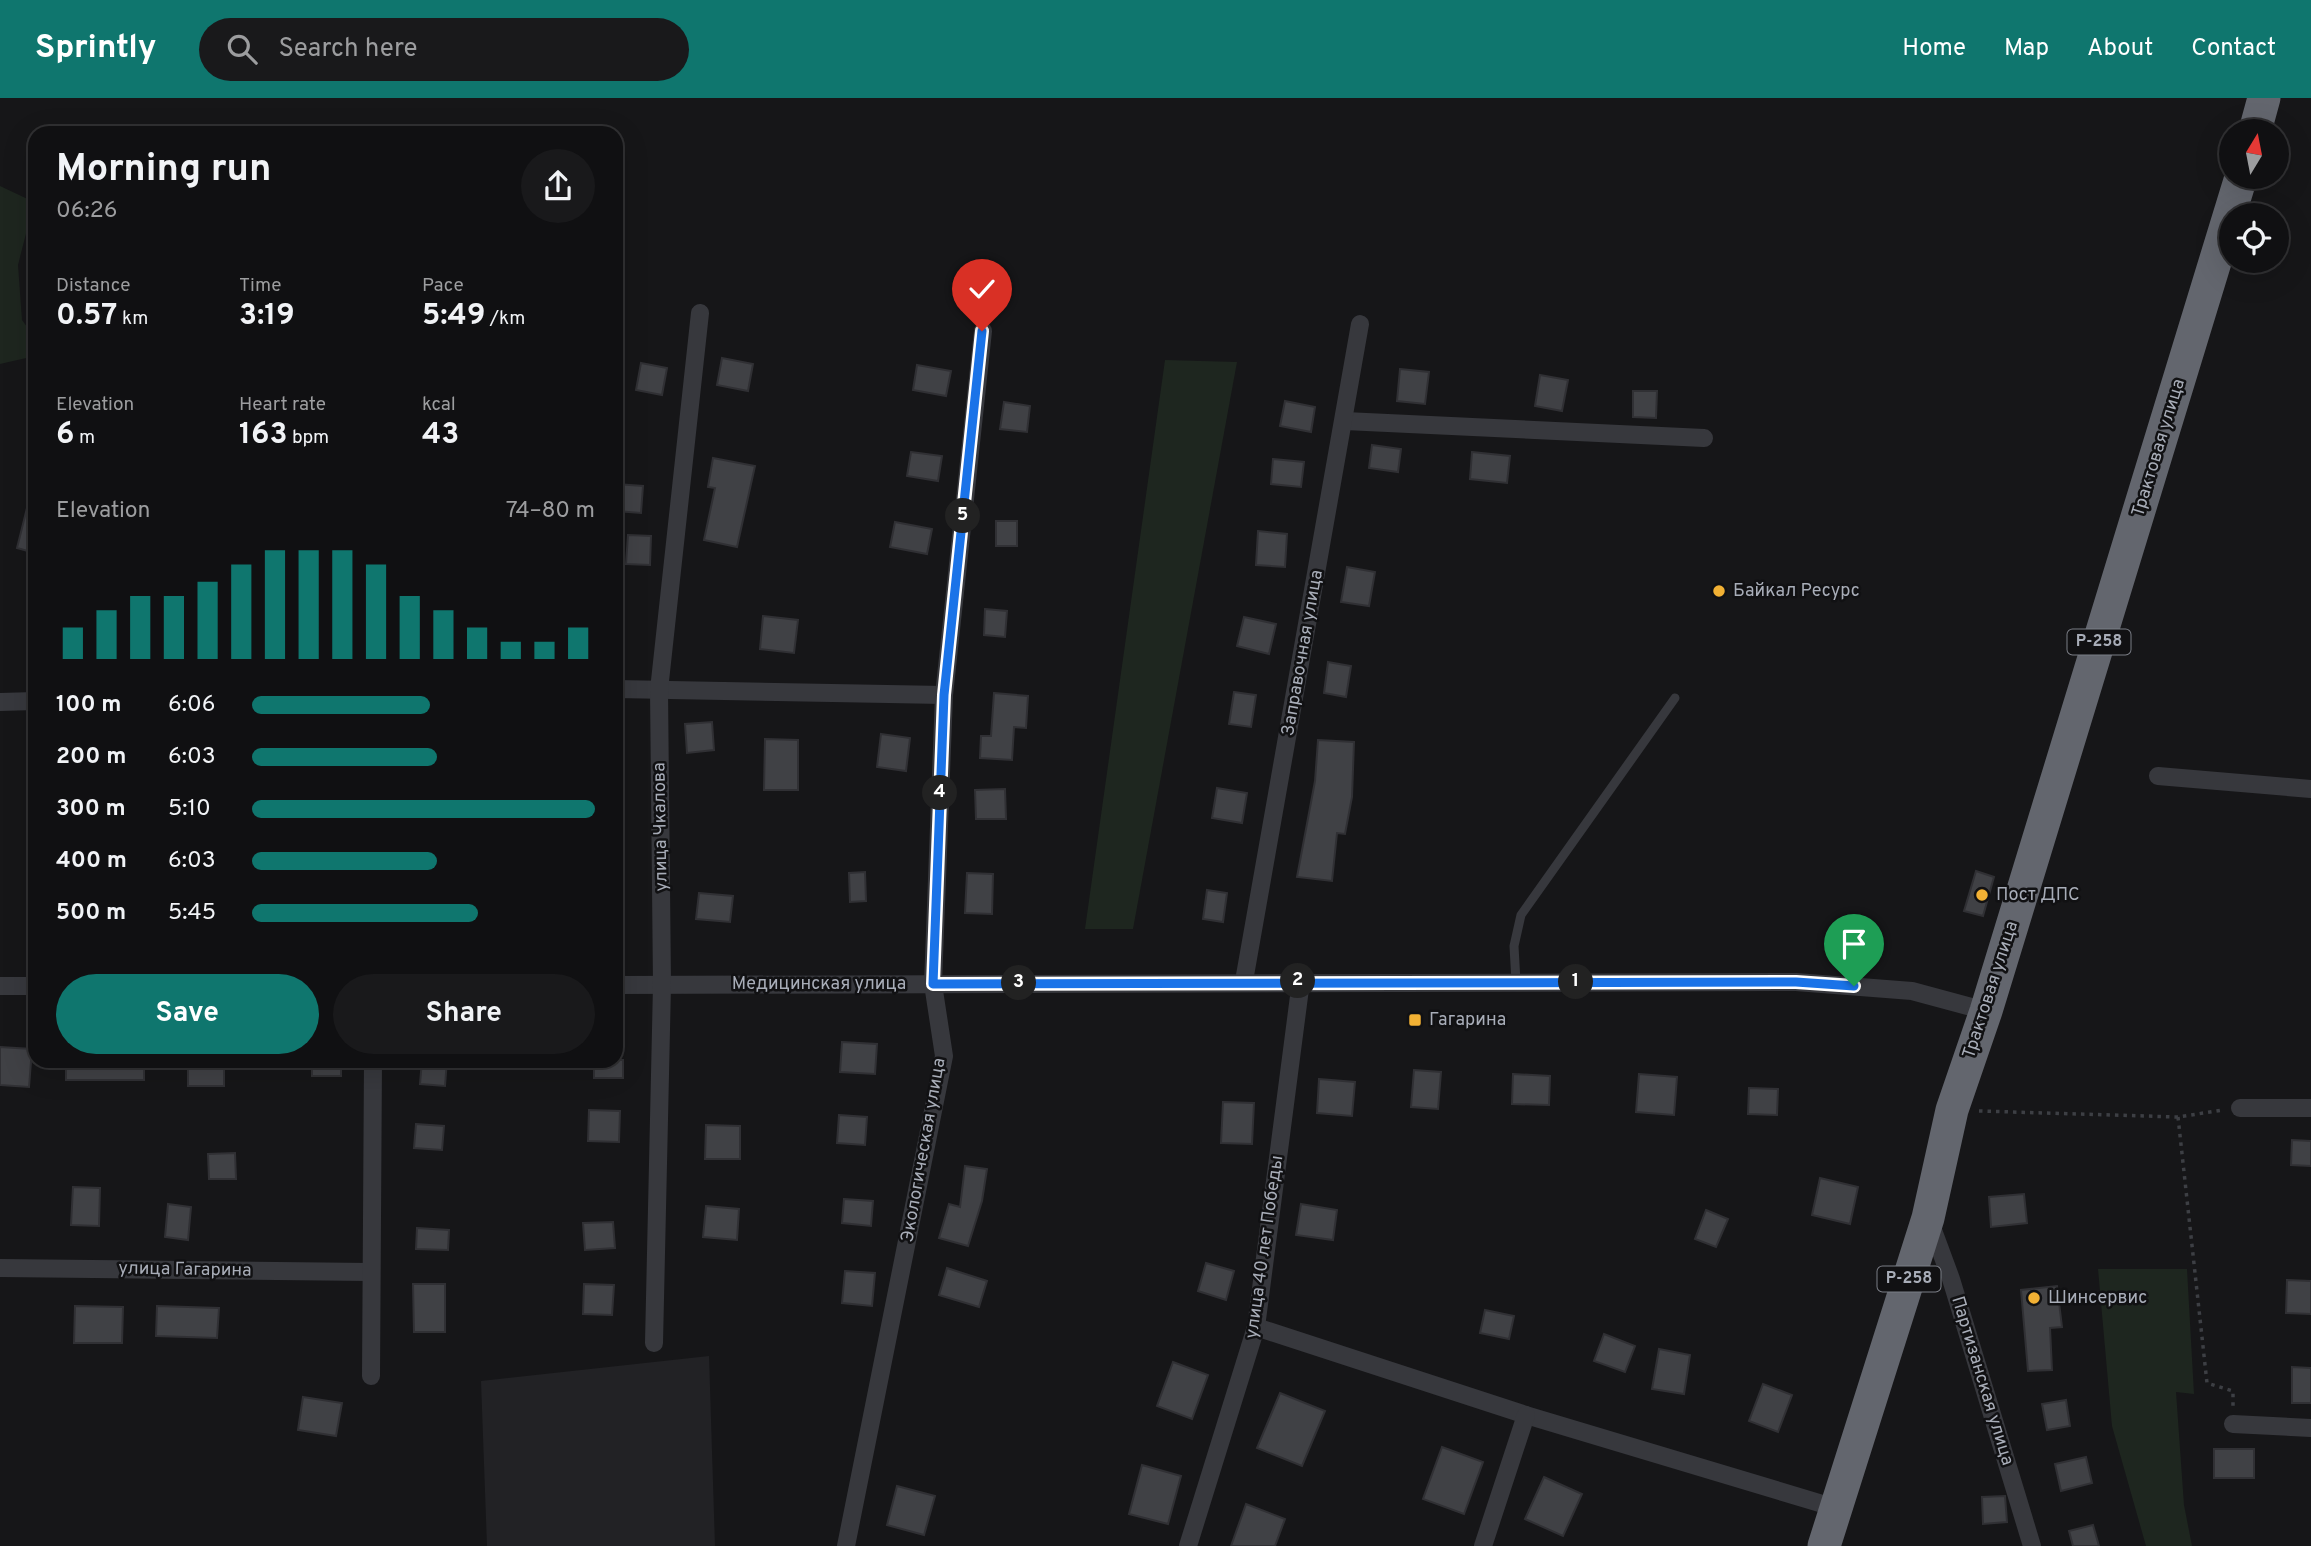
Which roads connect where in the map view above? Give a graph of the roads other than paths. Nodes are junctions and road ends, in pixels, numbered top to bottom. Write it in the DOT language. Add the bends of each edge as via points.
graph roads {
  1 [pos="2264,98"];
  2 [pos="2258,119"];
  3 [pos="2238,189"];
  4 [pos="699,313"];
  5 [pos="1360,324"];
  6 [pos="982,331"];
  7 [pos="1345,421"];
  8 [pos="1704,438"];
  9 [pos="623,690"];
  10 [pos="659,690"];
  11 [pos="944,695"];
  12 [pos="1675,698"];
  13 [pos="28,701"];
  14 [pos="0,702"];
  15 [pos="2158,776"];
  16 [pos="2311,789"];
  17 [pos="1244,981"];
  18 [pos="1301,981"];
  19 [pos="1516,982"];
  20 [pos="933,984"];
  21 [pos="623,985"];
  22 [pos="662,985"];
  23 [pos="0,986"];
  24 [pos="28,986"];
  25 [pos="1986,1011"];
  26 [pos="373,1068"];
  27 [pos="2240,1108"];
  28 [pos="2311,1108"];
  29 [pos="1928,1218"];
  30 [pos="0,1268"];
  31 [pos="370,1272"];
  32 [pos="1256,1327"];
  33 [pos="654,1343"];
  34 [pos="370,1376"];
  35 [pos="1526,1415"];
  36 [pos="2233,1424"];
  37 [pos="2311,1428"];
  38 [pos="1836,1508"];
  39 [pos="846,1546"];
  40 [pos="1188,1546"];
  41 [pos="1483,1546"];
  42 [pos="1824,1546"];
  43 [pos="2032,1546"];
  1 -- 2 [label="highway"];
  3 -- 25 [label="highway, Трактовая улица / Р-258"];
  4 -- 10 [label="street, улица Чкалова"];
  5 -- 7 [label="street, Заправочная улица"];
  6 -- 11 [label="street, Экологическая улица"];
  7 -- 8 [label="street"];
  7 -- 17 [label="street, Заправочная улица"];
  9 -- 10 [label="street"];
  10 -- 11 [label="street"];
  10 -- 22 [label="street, улица Чкалова"];
  11 -- 20 [label="street, Экологическая улица"];
  12 -- 19 [label="lane" via="1521,915 1514,946"];
  13 -- 14 [label="street"];
  15 -- 16 [label="street"];
  17 -- 18 [label="street, Медицинская улица"];
  17 -- 20 [label="street, Медицинская улица"];
  18 -- 19 [label="street, Медицинская улица"];
  18 -- 32 [label="street, улица 40 лет Победы"];
  19 -- 25 [label="street, Медицинская улица" via="1796,982 1912,991"];
  20 -- 22 [label="street, Медицинская улица"];
  20 -- 39 [label="street, Экологическая улица" via="944,1056"];
  21 -- 22 [label="street, Медицинская улица"];
  22 -- 33 [label="street, улица Чкалова"];
  23 -- 24 [label="street"];
  25 -- 29 [label="highway, Трактовая улица / Р-258" via="1952,1110"];
  26 -- 31 [label="street"];
  27 -- 28 [label="street"];
  29 -- 38 [label="highway, Трактовая улица / Р-258"];
  29 -- 43 [label="street, Партизанская улица"];
  30 -- 31 [label="street, улица Гагарина"];
  31 -- 34 [label="street"];
  32 -- 35 [label="street"];
  32 -- 40 [label="street, улица 40 лет Победы"];
  35 -- 38 [label="street"];
  35 -- 41 [label="street"];
  36 -- 37 [label="street"];
  38 -- 42 [label="highway, Трактовая улица / Р-258"];
}
